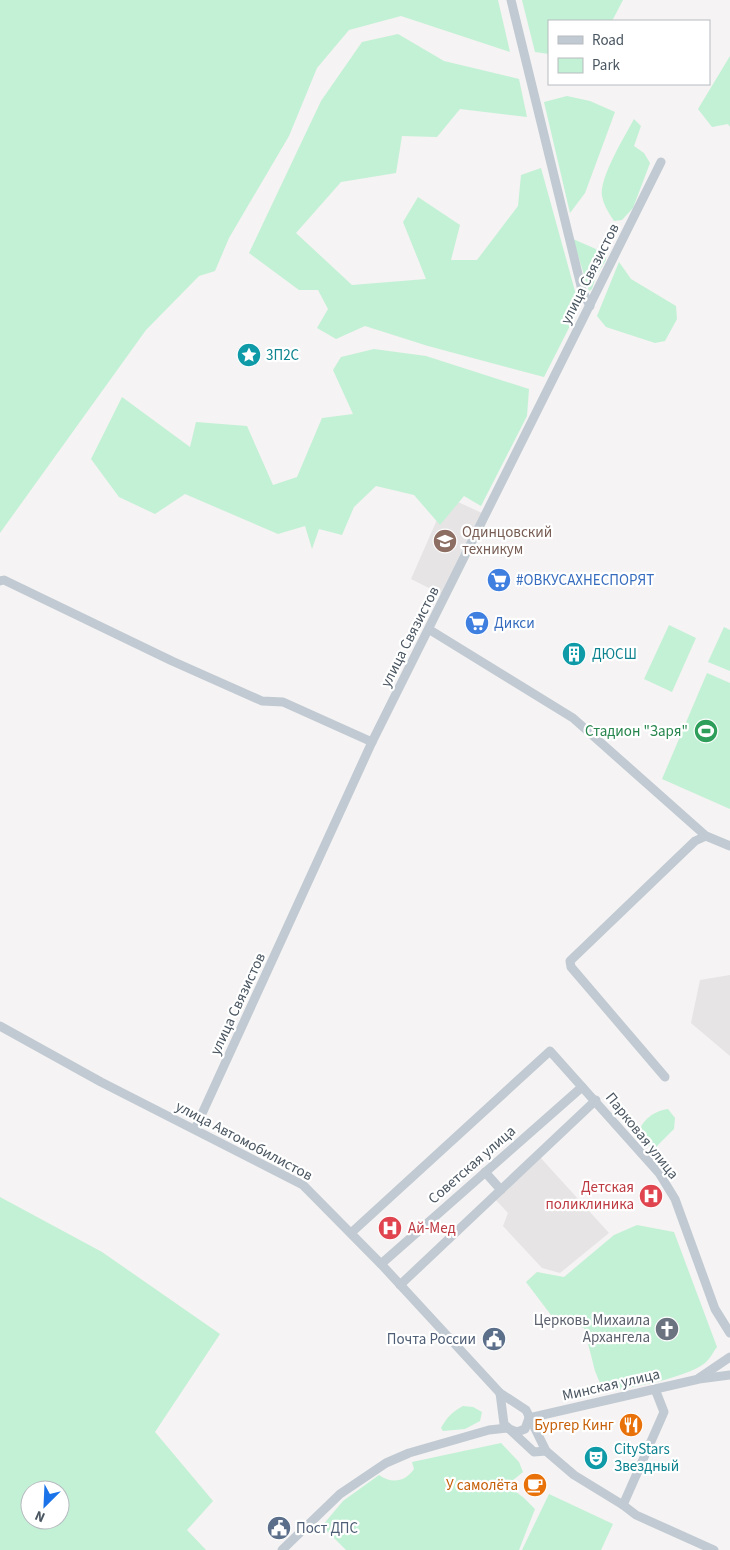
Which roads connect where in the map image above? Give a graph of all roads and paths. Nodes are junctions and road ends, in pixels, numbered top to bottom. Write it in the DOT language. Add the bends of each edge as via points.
graph roads {
  1 [pos="511,0"];
  2 [pos="661,162"];
  3 [pos="590,306"];
  4 [pos="0,581"];
  5 [pos="430,630"];
  6 [pos="372,742"];
  7 [pos="706,836"];
  8 [pos="730,846"];
  9 [pos="0,1026"];
  10 [pos="665,1078"];
  11 [pos="582,1086"];
  12 [pos="596,1100"];
  13 [pos="196,1129"];
  14 [pos="485,1172"];
  15 [pos="501,1190"];
  16 [pos="351,1234"];
  17 [pos="381,1264"];
  18 [pos="400,1285"];
  19 [pos="730,1333"];
  20 [pos="730,1357"];
  21 [pos="730,1365"];
  22 [pos="730,1375"];
  23 [pos="699,1378"];
  24 [pos="655,1389"];
  25 [pos="500,1393"];
  26 [pos="519,1406"];
  27 [pos="529,1418"];
  28 [pos="506,1425"];
  29 [pos="546,1451"];
  30 [pos="623,1505"];
  31 [pos="282,1550"];
  32 [pos="714,1550"];
  1 -- 3 [label="street" via="582,290"];
  2 -- 3 [label="street, улица Связистов"];
  3 -- 5 [label="street, улица Связистов"];
  4 -- 6 [label="street" via="4,580 262,701 282,702"];
  5 -- 6 [label="street, улица Связистов"];
  5 -- 7 [label="street" via="574,718"];
  6 -- 13 [label="street, улица Связистов"];
  7 -- 8 [label="street"];
  7 -- 10 [label="street" via="695,841 570,961 571,967"];
  9 -- 13 [label="street, улица Автомобилистов" via="101,1082"];
  11 -- 12 [label="street, Парковая улица"];
  11 -- 14 [label="street, Советская улица"];
  11 -- 16 [label="street, Парковая улица" via="550,1051"];
  12 -- 15 [label="street"];
  12 -- 19 [label="street, Парковая улица" via="659,1173 675,1198 708,1291"];
  13 -- 16 [label="street, улица Автомобилистов" via="303,1185"];
  14 -- 15 [label="street"];
  14 -- 17 [label="street, Советская улица"];
  15 -- 18 [label="street"];
  16 -- 17 [label="street, улица Автомобилистов"];
  17 -- 18 [label="street, улица Автомобилистов"];
  18 -- 25 [label="street, улица Автомобилистов"];
  20 -- 21 [label="street"];
  20 -- 23 [label="street, Минская улица"];
  22 -- 23 [label="street, Минская улица"];
  23 -- 24 [label="street, Минская улица"];
  24 -- 27 [label="street, Минская улица"];
  24 -- 30 [label="street" via="664,1412"];
  25 -- 26 [label="street, улица Автомобилистов"];
  25 -- 28 [label="street"];
  26 -- 27 [label="street" via="526,1410"];
  26 -- 28 [label="street" via="504,1413"];
  27 -- 28 [label="street" via="524,1429 517,1432"];
  27 -- 29 [label="street"];
  28 -- 29 [label="street" via="534,1452"];
  28 -- 31 [label="street" via="409,1454 377,1468 340,1494"];
  29 -- 30 [label="street" via="574,1475"];
  30 -- 32 [label="street" via="636,1515"];
}
